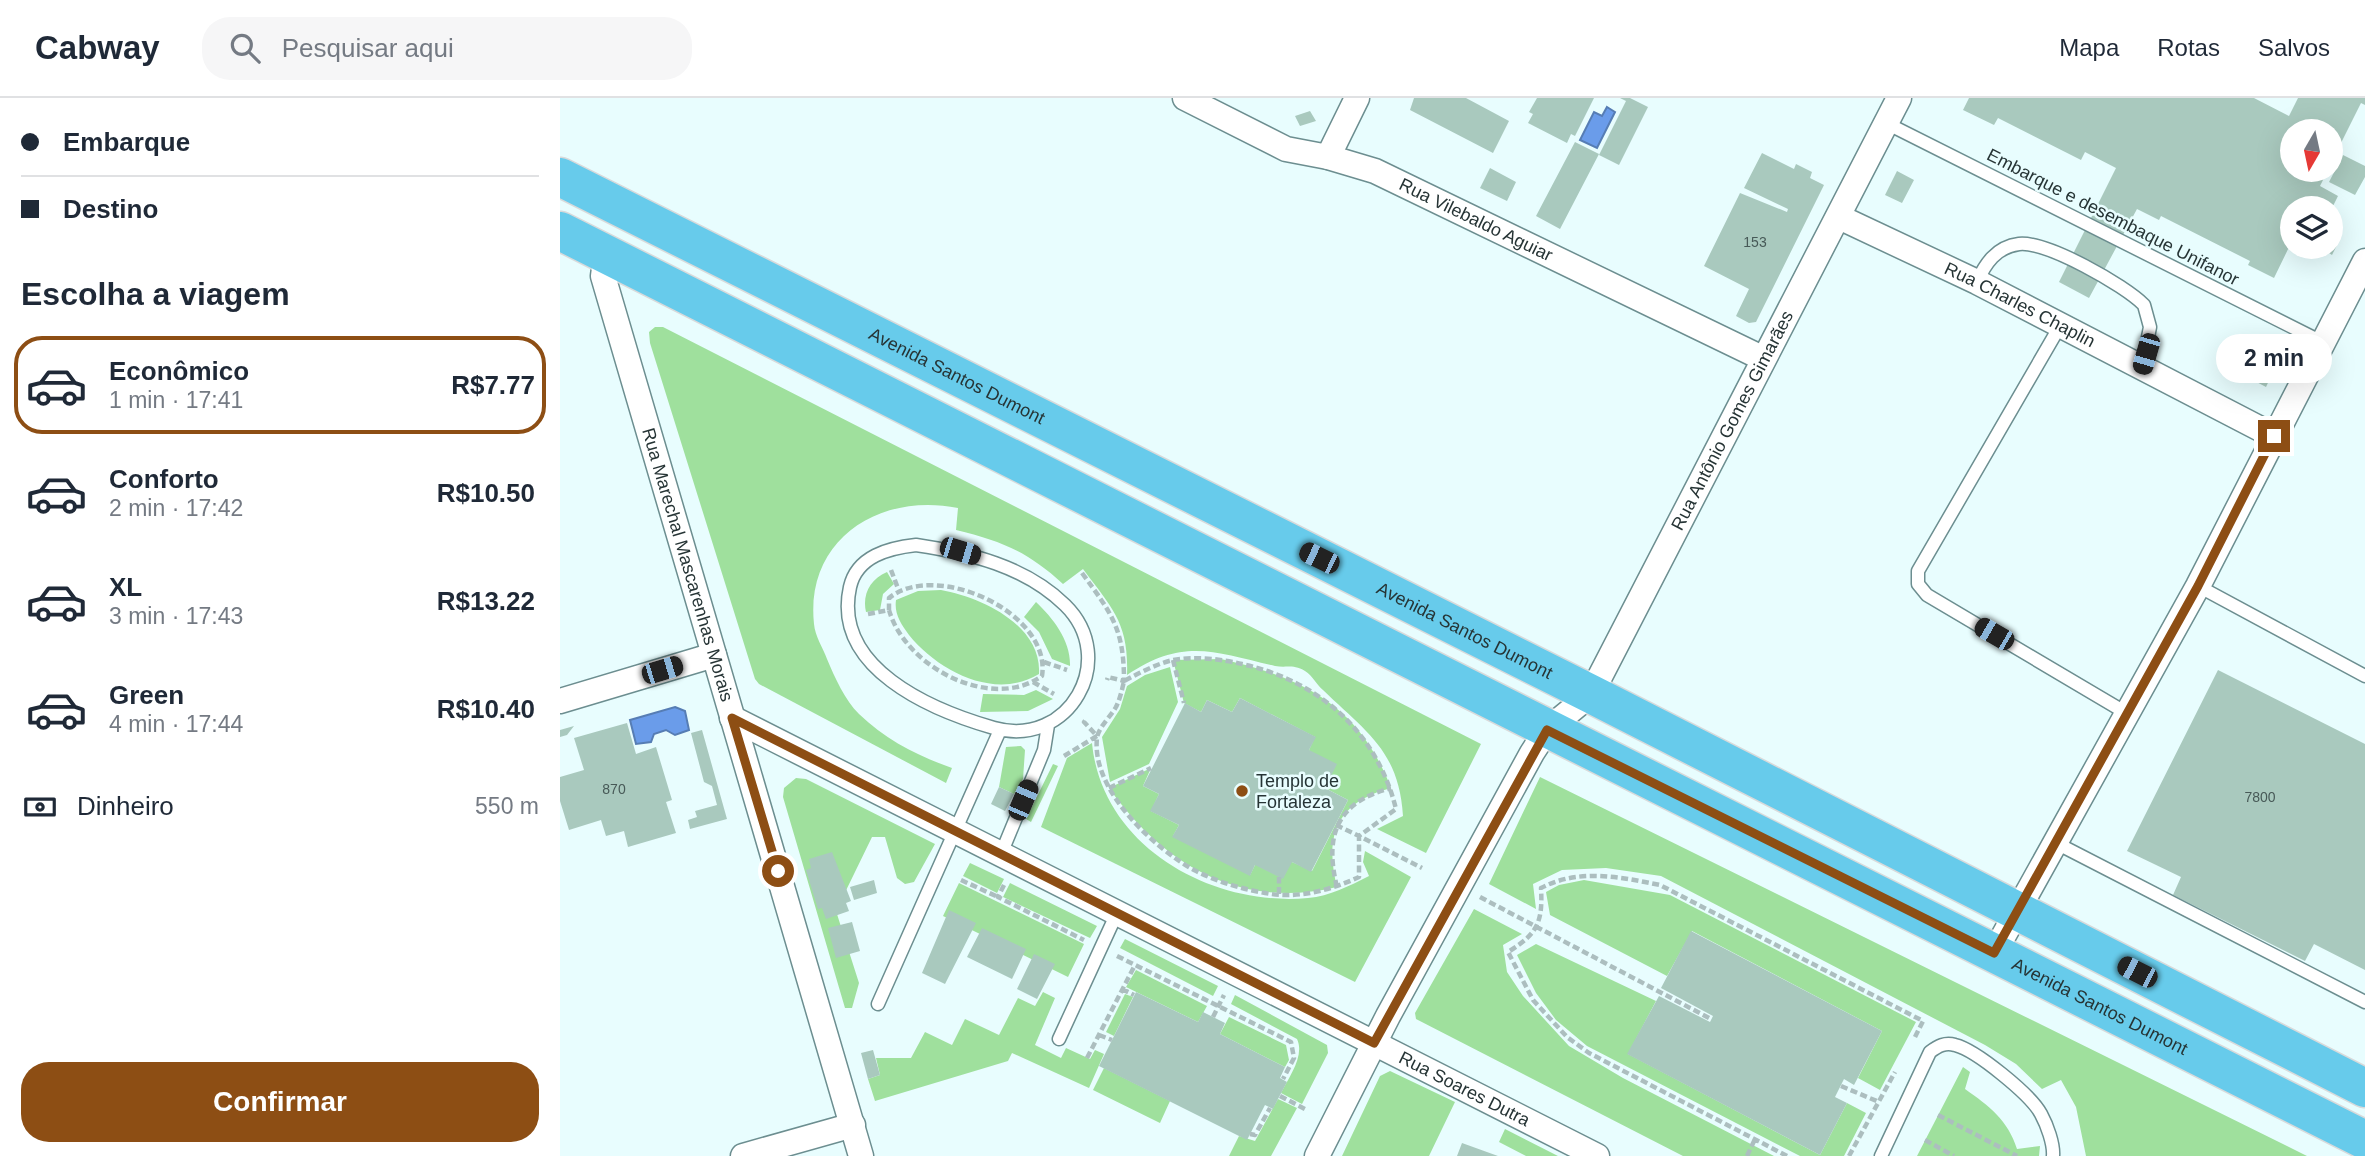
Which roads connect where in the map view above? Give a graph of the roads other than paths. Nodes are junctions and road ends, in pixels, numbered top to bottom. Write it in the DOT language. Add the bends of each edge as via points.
graph roads {
  1 [pos="1185,98"];
  2 [pos="1357,98"];
  3 [pos="1899,98"];
  4 [pos="1886,123"];
  5 [pos="1328,157"];
  6 [pos="560,177"];
  7 [pos="1839,217"];
  8 [pos="560,231"];
  9 [pos="606,253"];
  10 [pos="2365,261"];
  11 [pos="1977,282"];
  12 [pos="2060,326"];
  13 [pos="2324,343"];
  14 [pos="1762,358"];
  15 [pos="2142,368"];
  16 [pos="2274,436"];
  17 [pos="2198,586"];
  18 [pos="714,654"];
  19 [pos="2365,676"];
  20 [pos="1591,694"];
  21 [pos="560,701"];
  22 [pos="2128,713"];
  23 [pos="732,718"];
  24 [pos="1048,725"];
  25 [pos="1000,730"];
  26 [pos="1547,730"];
  27 [pos="955,831"];
  28 [pos="2057,844"];
  29 [pos="1001,854"];
  30 [pos="1117,913"];
  31 [pos="2017,913"];
  32 [pos="1994,953"];
  33 [pos="2365,1002"];
  34 [pos="878,1004"];
  35 [pos="2206,1008"];
  36 [pos="2259,1035"];
  37 [pos="1059,1039"];
  38 [pos="1374,1043"];
  39 [pos="2184,1049"];
  40 [pos="2238,1076"];
  41 [pos="2365,1088"];
  42 [pos="853,1125"];
  43 [pos="2365,1140"];
  44 [pos="743,1156"];
  45 [pos="861,1156"];
  46 [pos="1317,1156"];
  47 [pos="1597,1156"];
  48 [pos="1881,1156"];
  49 [pos="2053,1156"];
  1 -- 5 [label="street, Rua Vilebaldo Aguiar" via="1286,149"];
  2 -- 5 [label="street"];
  3 -- 4 [label="street, Rua Antônio Gomes Gimarães"];
  4 -- 7 [label="street, Rua Antônio Gomes Gimarães"];
  4 -- 13 [label="lane, Embarque e desembaque Unifanor"];
  5 -- 14 [label="street, Rua Vilebaldo Aguiar" via="1387,177"];
  6 -- 20 [label="main road, Avenida Santos Dumont"];
  7 -- 11 [label="street, Rua Charles Chaplin"];
  7 -- 14 [label="street, Rua Antônio Gomes Gimarães"];
  8 -- 9 [label="main road, Avenida Santos Dumont"];
  9 -- 18 [label="street, Rua Marechal Mascarenhas Morais" via="603,276"];
  9 -- 26 [label="main road, Avenida Santos Dumont"];
  10 -- 13 [label="street"];
  11 -- 12 [label="street, Rua Charles Chaplin"];
  11 -- 15 [label="lane" via="1994,255 2018,244 2048,250 2089,270 2144,305 2150,327"];
  12 -- 15 [label="street, Rua Charles Chaplin"];
  12 -- 22 [label="lane" via="1918,571 1918,584 1927,595"];
  13 -- 16 [label="street"];
  14 -- 20 [label="street, Rua Antônio Gomes Gimarães"];
  15 -- 16 [label="street, Rua Charles Chaplin"];
  16 -- 17 [label="street"];
  17 -- 19 [label="lane"];
  17 -- 22 [label="street"];
  18 -- 21 [label="street"];
  18 -- 23 [label="street, Rua Marechal Mascarenhas Morais"];
  20 -- 26 [label="street, Rua Antônio Gomes Gimarães"];
  20 -- 31 [label="main road, Avenida Santos Dumont"];
  22 -- 28 [label="street"];
  23 -- 27 [label="street, Rua Soares Dutra"];
  23 -- 42 [label="street, Rua Marechal Mascarenhas Morais"];
  24 -- 25 [label="lane"];
  24 -- 25 [label="lane" via="1066,714 1081,692 1087,669 1080,626 1067,607 1043,587 1000,564 960,551 916,545 876,554 856,575 847,604 854,638 866,658 923,700"];
  24 -- 29 [label="lane" via="1044,750"];
  25 -- 27 [label="lane"];
  26 -- 32 [label="main road, Avenida Santos Dumont"];
  26 -- 38 [label="street"];
  27 -- 29 [label="street, Rua Soares Dutra"];
  27 -- 34 [label="lane"];
  28 -- 31 [label="street"];
  28 -- 33 [label="lane"];
  29 -- 30 [label="street, Rua Soares Dutra"];
  30 -- 37 [label="lane"];
  30 -- 38 [label="street, Rua Soares Dutra"];
  31 -- 32 [label="street"];
  31 -- 35 [label="main road, Avenida Santos Dumont"];
  32 -- 39 [label="main road, Avenida Santos Dumont"];
  35 -- 36 [label="main road, Avenida Santos Dumont"];
  35 -- 39 [label="main road"];
  36 -- 40 [label="main road"];
  36 -- 41 [label="main road, Avenida Santos Dumont"];
  38 -- 46 [label="street"];
  38 -- 47 [label="street, Rua Soares Dutra"];
  39 -- 40 [label="main road, Avenida Santos Dumont"];
  40 -- 43 [label="main road, Avenida Santos Dumont"];
  42 -- 44 [label="street"];
  42 -- 45 [label="street, Rua Marechal Mascarenhas Morais"];
  48 -- 49 [label="lane" via="1930,1052 1939,1045 1954,1044 2001,1073 2040,1112"];
}
